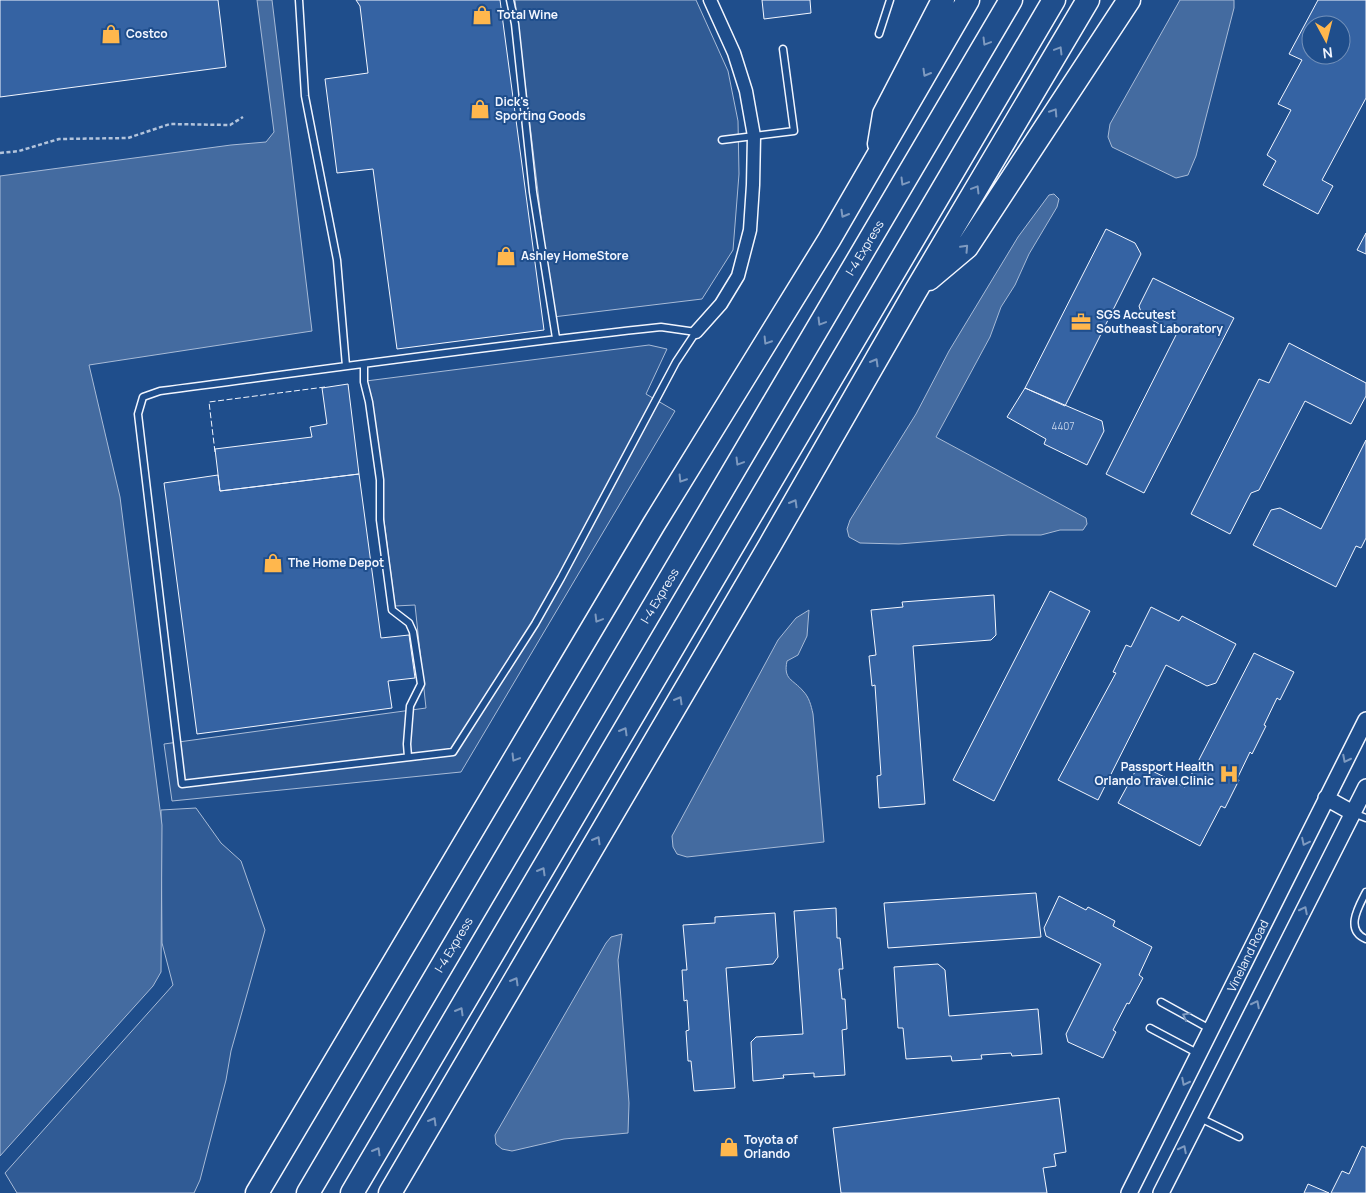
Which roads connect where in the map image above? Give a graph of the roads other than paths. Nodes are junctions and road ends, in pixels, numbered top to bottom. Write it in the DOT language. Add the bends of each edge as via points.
graph roads {
  1 [pos="300,0"];
  2 [pos="510,0"];
  3 [pos="710,0"];
  4 [pos="890,0"];
  5 [pos="943,0"];
  6 [pos="968,0"];
  7 [pos="1011,0"];
  8 [pos="1054,0"];
  9 [pos="1088,0"];
  10 [pos="1129,0"];
  11 [pos="880,34"];
  12 [pos="783,49"];
  13 [pos="754,136"];
  14 [pos="722,140"];
  15 [pos="877,157"];
  16 [pos="915,292"];
  17 [pos="696,332"];
  18 [pos="556,338"];
  19 [pos="364,364"];
  20 [pos="346,366"];
  21 [pos="1366,720"];
  22 [pos="408,757"];
  23 [pos="1366,786"];
  24 [pos="1326,798"];
  25 [pos="1359,816"];
  26 [pos="1366,892"];
  27 [pos="1366,939"];
  28 [pos="1162,1002"];
  29 [pos="1150,1028"];
  30 [pos="1211,1030"];
  31 [pos="1199,1054"];
  32 [pos="1199,1117"];
  33 [pos="1239,1138"];
  34 [pos="257,1193"];
  35 [pos="308,1193"];
  36 [pos="352,1193"];
  37 [pos="390,1193"];
  38 [pos="1129,1193"];
  39 [pos="1161,1193"];
  1 -- 20 [label="lane" via="305,96 337,260"];
  2 -- 18 [label="lane"];
  3 -- 13 [label="street" via="734,53 746,91"];
  4 -- 11 [label="lane"];
  5 -- 15 [label="highway" via="884,114"];
  6 -- 15 [label="highway, one-way"];
  7 -- 35 [label="highway, I-4 Express, one-way"];
  36 -- 8 [label="highway, one-way"];
  16 -- 9 [label="highway, one-way"];
  16 -- 10 [label="highway, one-way" via="967,247"];
  12 -- 13 [label="lane" via="794,131"];
  13 -- 14 [label="lane"];
  13 -- 17 [label="street" via="750,230 738,276 721,304"];
  15 -- 34 [label="highway, one-way" via="654,524"];
  37 -- 16 [label="highway, one-way"];
  17 -- 18 [label="lane" via="662,327"];
  17 -- 22 [label="lane" via="676,362 535,624 453,752"];
  18 -- 19 [label="lane"];
  19 -- 20 [label="lane"];
  19 -- 22 [label="lane" via="380,480 380,520 392,610 409,623 413,632 421,684 410,706"];
  20 -- 22 [label="lane" via="160,391 143,397 138,414 182,784"];
  21 -- 24 [label="street, Vineland Road, one-way"];
  23 -- 25 [label="street"];
  24 -- 25 [label="street"];
  24 -- 30 [label="street, Vineland Road, one-way"];
  32 -- 25 [label="street, one-way"];
  26 -- 27 [label="lane" via="1355,914 1356,929"];
  30 -- 28 [label="lane, one-way"];
  29 -- 31 [label="lane"];
  30 -- 31 [label="street, Vineland Road"];
  31 -- 38 [label="street, Vineland Road, one-way"];
  32 -- 33 [label="lane"];
  39 -- 32 [label="street, one-way"];
}
